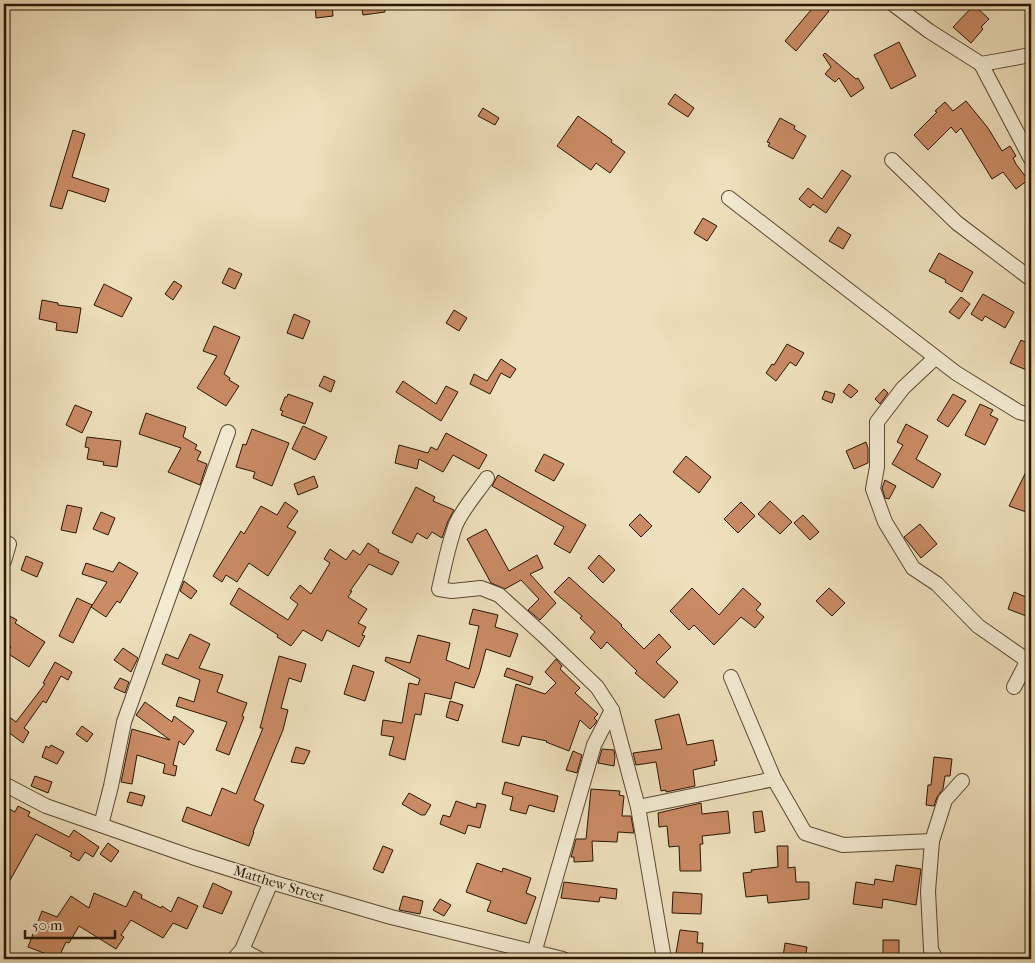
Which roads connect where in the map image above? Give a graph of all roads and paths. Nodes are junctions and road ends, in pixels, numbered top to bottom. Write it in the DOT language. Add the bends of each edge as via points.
graph roads {
  1 [pos="893,4"];
  2 [pos="1031,55"];
  3 [pos="981,64"];
  4 [pos="1031,159"];
  5 [pos="892,160"];
  6 [pos="729,198"];
  7 [pos="1031,279"];
  8 [pos="935,358"];
  9 [pos="1031,416"];
  10 [pos="228,432"];
  11 [pos="488,478"];
  12 [pos="9,544"];
  13 [pos="4,561"];
  14 [pos="1029,657"];
  15 [pos="731,677"];
  16 [pos="1014,687"];
  17 [pos="612,710"];
  18 [pos="774,779"];
  19 [pos="962,781"];
  20 [pos="4,784"];
  21 [pos="638,807"];
  22 [pos="101,825"];
  23 [pos="932,841"];
  24 [pos="271,882"];
  25 [pos="534,952"];
  26 [pos="238,955"];
  27 [pos="259,959"];
  28 [pos="563,959"];
  29 [pos="664,959"];
  30 [pos="936,959"];
  1 -- 3 [label="street"];
  2 -- 3 [label="street"];
  3 -- 4 [label="street"];
  5 -- 7 [label="street" via="957,223"];
  6 -- 8 [label="street"];
  8 -- 9 [label="street" via="1019,412"];
  8 -- 14 [label="street" via="903,388 877,422 874,489 885,522 913,568 937,584 978,626"];
  10 -- 22 [label="street" via="124,722"];
  11 -- 17 [label="street" via="457,523 439,590 481,588 499,595 597,687"];
  12 -- 13 [label="street"];
  14 -- 16 [label="street"];
  15 -- 18 [label="street"];
  17 -- 21 [label="street"];
  17 -- 25 [label="street" via="594,745"];
  18 -- 21 [label="street"];
  18 -- 23 [label="street" via="805,833 843,845"];
  19 -- 23 [label="street" via="945,800"];
  20 -- 22 [label="street, Matthew Street" via="46,806"];
  21 -- 29 [label="street"];
  22 -- 24 [label="street, Matthew Street"];
  23 -- 30 [label="street" via="928,891 931,950"];
  24 -- 25 [label="street, Matthew Street" via="391,917"];
  24 -- 26 [label="street"];
  25 -- 28 [label="street, Matthew Street"];
  26 -- 27 [label="street"];
}
